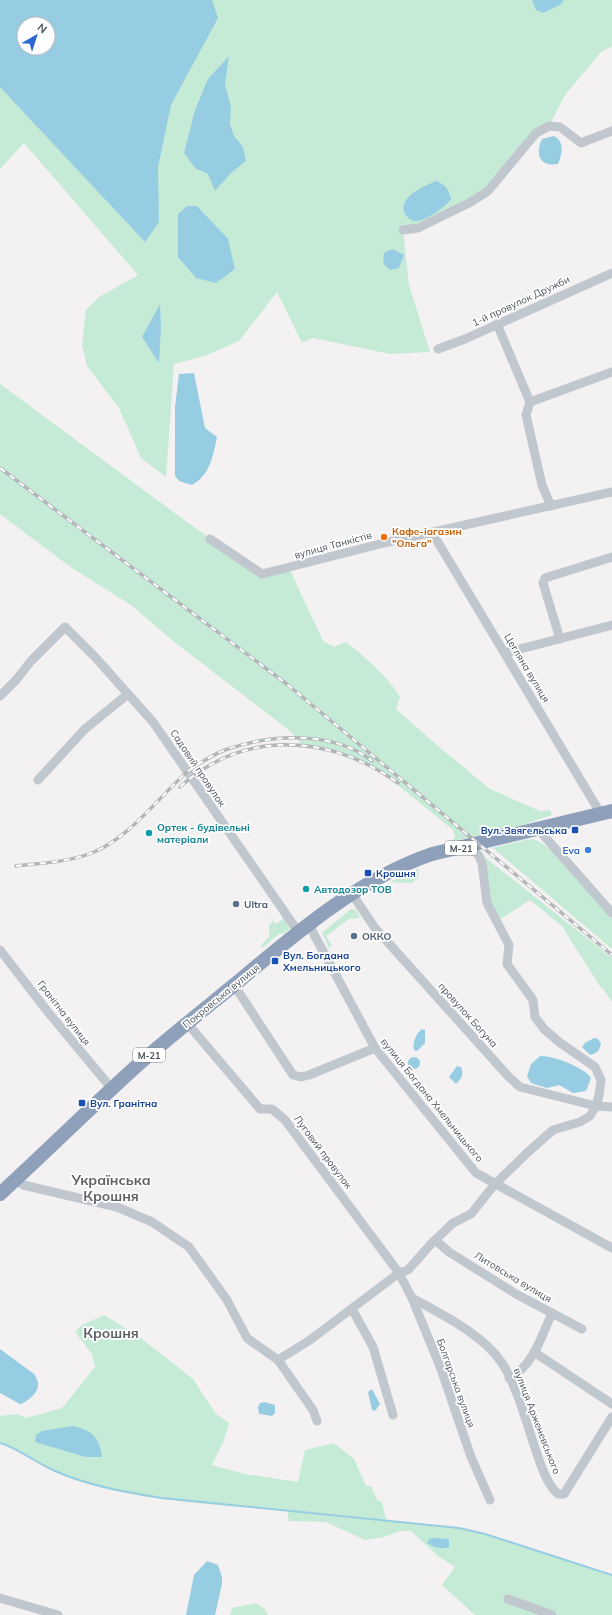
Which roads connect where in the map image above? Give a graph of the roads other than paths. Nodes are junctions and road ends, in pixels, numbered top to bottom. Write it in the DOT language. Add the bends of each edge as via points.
graph roads {
  1 [pos="612,131"];
  2 [pos="403,230"];
  3 [pos="612,272"];
  4 [pos="498,324"];
  5 [pos="438,349"];
  6 [pos="612,372"];
  7 [pos="530,402"];
  8 [pos="612,492"];
  9 [pos="551,506"];
  10 [pos="433,534"];
  11 [pos="210,539"];
  12 [pos="612,557"];
  13 [pos="612,625"];
  14 [pos="560,639"];
  15 [pos="505,653"];
  16 [pos="128,694"];
  17 [pos="0,696"];
  18 [pos="38,780"];
  19 [pos="606,813"];
  20 [pos="538,829"];
  21 [pos="470,846"];
  22 [pos="352,894"];
  23 [pos="612,913"];
  24 [pos="304,929"];
  25 [pos="1,952"];
  26 [pos="234,985"];
  27 [pos="187,1023"];
  28 [pos="375,1048"];
  29 [pos="112,1089"];
  30 [pos="596,1106"];
  31 [pos="612,1107"];
  32 [pos="15,1180"];
  33 [pos="495,1184"];
  34 [pos="0,1194"];
  35 [pos="436,1240"];
  36 [pos="612,1248"];
  37 [pos="400,1273"];
  38 [pos="412,1298"];
  39 [pos="352,1309"];
  40 [pos="552,1313"];
  41 [pos="582,1329"];
  42 [pos="534,1352"];
  43 [pos="278,1360"];
  44 [pos="509,1378"];
  45 [pos="612,1404"];
  46 [pos="393,1415"];
  47 [pos="612,1417"];
  48 [pos="317,1421"];
  49 [pos="490,1500"];
  50 [pos="0,1598"];
  51 [pos="508,1600"];
  52 [pos="533,1612"];
  53 [pos="58,1615"];
  54 [pos="552,1615"];
  1 -- 2 [label="street" via="581,143 560,127 549,126 536,133 488,191 418,228"];
  3 -- 4 [label="street, 1-й провулок Дружби"];
  4 -- 5 [label="street, 1-й провулок Дружби"];
  4 -- 7 [label="street"];
  6 -- 7 [label="street"];
  7 -- 9 [label="street" via="526,415 542,485"];
  8 -- 9 [label="street, вулиця Танкістів"];
  9 -- 10 [label="street, вулиця Танкістів"];
  10 -- 11 [label="street, вулиця Танкістів" via="262,574"];
  10 -- 15 [label="street, Цегляна вулиця"];
  12 -- 14 [label="street" via="545,578 543,583"];
  13 -- 14 [label="street"];
  14 -- 15 [label="street"];
  15 -- 19 [label="street, Цегляна вулиця"];
  16 -- 17 [label="street, Садовий провулок" via="65,627"];
  16 -- 18 [label="street" via="85,729"];
  16 -- 24 [label="street, Садовий провулок" via="153,722 221,821"];
  19 -- 20 [label="highway, Покровська вулиця / М-21"];
  20 -- 21 [label="highway, Покровська вулиця / М-21"];
  20 -- 23 [label="street"];
  21 -- 22 [label="highway, Покровська вулиця / М-21" via="409,862 386,872"];
  21 -- 30 [label="street" via="482,863 487,903 509,945 508,964 534,1000 536,1017 544,1029 595,1067 601,1080"];
  22 -- 24 [label="highway, Покровська вулиця / М-21"];
  22 -- 30 [label="street, провулок Богуна" via="376,928 520,1087"];
  24 -- 26 [label="highway, Покровська вулиця / М-21"];
  24 -- 28 [label="street, вулиця Богдана Хмельницького"];
  25 -- 29 [label="street, Гранітна вулиця"];
  26 -- 27 [label="highway, Покровська вулиця / М-21"];
  26 -- 28 [label="street" via="293,1075 309,1075"];
  27 -- 29 [label="highway, Покровська вулиця / М-21"];
  27 -- 37 [label="street, Луговий провулок" via="260,1109 272,1109 285,1120"];
  28 -- 33 [label="street, вулиця Богдана Хмельницького" via="476,1173"];
  29 -- 32 [label="highway, Покровська вулиця / М-21"];
  30 -- 31 [label="street, провулок Богуна"];
  30 -- 33 [label="street" via="590,1116 580,1122 553,1130"];
  32 -- 34 [label="highway, Покровська вулиця / М-21"];
  32 -- 43 [label="street" via="23,1185 117,1207 152,1222 188,1247 227,1300 246,1338"];
  33 -- 35 [label="street" via="471,1214 453,1223"];
  33 -- 36 [label="street, вулиця Богдана Хмельницького"];
  35 -- 37 [label="street" via="408,1270"];
  35 -- 40 [label="street, Литовська вулиця" via="449,1252"];
  37 -- 38 [label="street, Болгарська вулиця"];
  37 -- 39 [label="street"];
  38 -- 44 [label="street, вулиця Арженевського" via="479,1339 502,1363"];
  38 -- 49 [label="street, Болгарська вулиця" via="441,1369 471,1458"];
  39 -- 43 [label="street"];
  39 -- 46 [label="street" via="373,1347"];
  40 -- 41 [label="street, Литовська вулиця"];
  40 -- 42 [label="street"];
  42 -- 44 [label="street" via="521,1370"];
  42 -- 45 [label="street"];
  43 -- 48 [label="street" via="313,1410"];
  44 -- 47 [label="street, вулиця Арженевського" via="542,1469 558,1494 564,1494"];
  50 -- 53 [label="street"];
  51 -- 52 [label="street"];
  52 -- 54 [label="street"];
}
